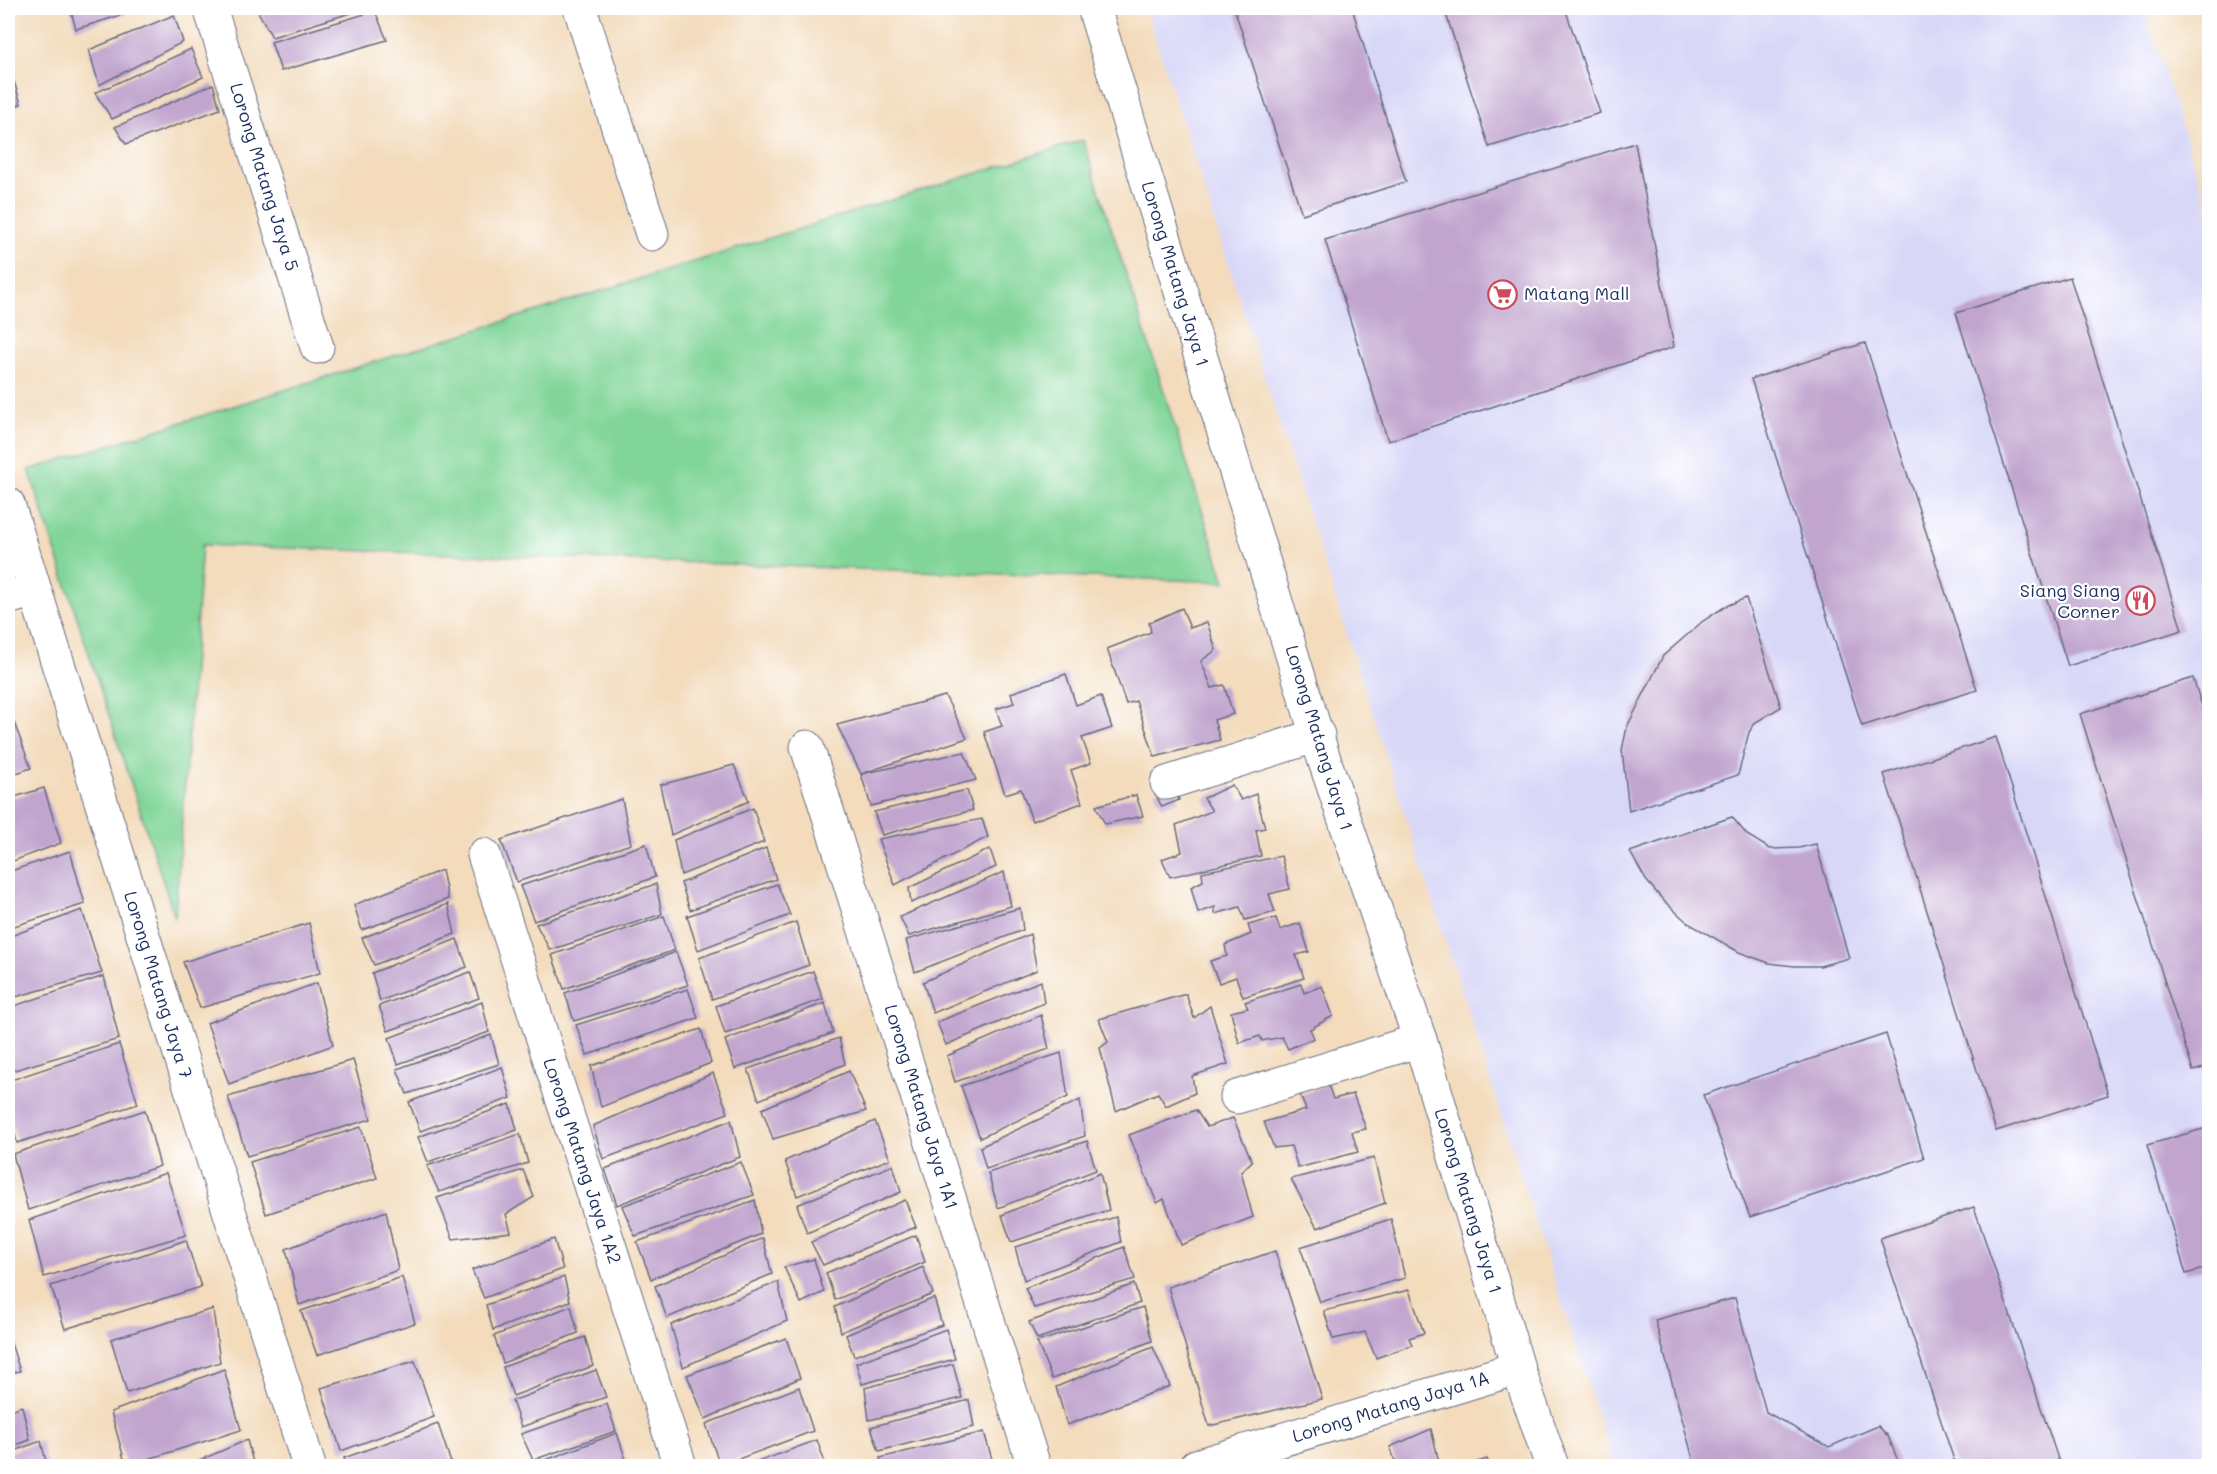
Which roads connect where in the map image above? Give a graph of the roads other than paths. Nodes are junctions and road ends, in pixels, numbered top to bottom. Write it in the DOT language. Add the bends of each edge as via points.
graph roads {
  1 [pos="210,8"];
  2 [pos="580,8"];
  3 [pos="1094,8"];
  4 [pos="652,234"];
  5 [pos="317,347"];
  6 [pos="8,504"];
  7 [pos="21,594"];
  8 [pos="1318,735"];
  9 [pos="807,747"];
  10 [pos="1167,783"];
  11 [pos="484,855"];
  12 [pos="1420,1040"];
  13 [pos="1237,1097"];
  14 [pos="1518,1368"];
  15 [pos="309,1467"];
  16 [pos="680,1467"];
  17 [pos="1034,1467"];
  18 [pos="1196,1467"];
  19 [pos="1552,1467"];
  1 -- 5 [label="street, Lorong Matang Jaya 5"];
  2 -- 4 [label="street"];
  3 -- 8 [label="street, Lorong Matang Jaya 1"];
  6 -- 7 [label="street, Lorong Matang Jaya 7"];
  7 -- 15 [label="street, Lorong Matang Jaya 7"];
  8 -- 10 [label="street"];
  8 -- 12 [label="street, Lorong Matang Jaya 1"];
  9 -- 17 [label="street, Lorong Matang Jaya 1A1"];
  11 -- 16 [label="street, Lorong Matang Jaya 1A2"];
  12 -- 13 [label="street"];
  12 -- 14 [label="street, Lorong Matang Jaya 1"];
  14 -- 18 [label="street, Lorong Matang Jaya 1A"];
  14 -- 19 [label="street, Lorong Matang Jaya 1"];
}
